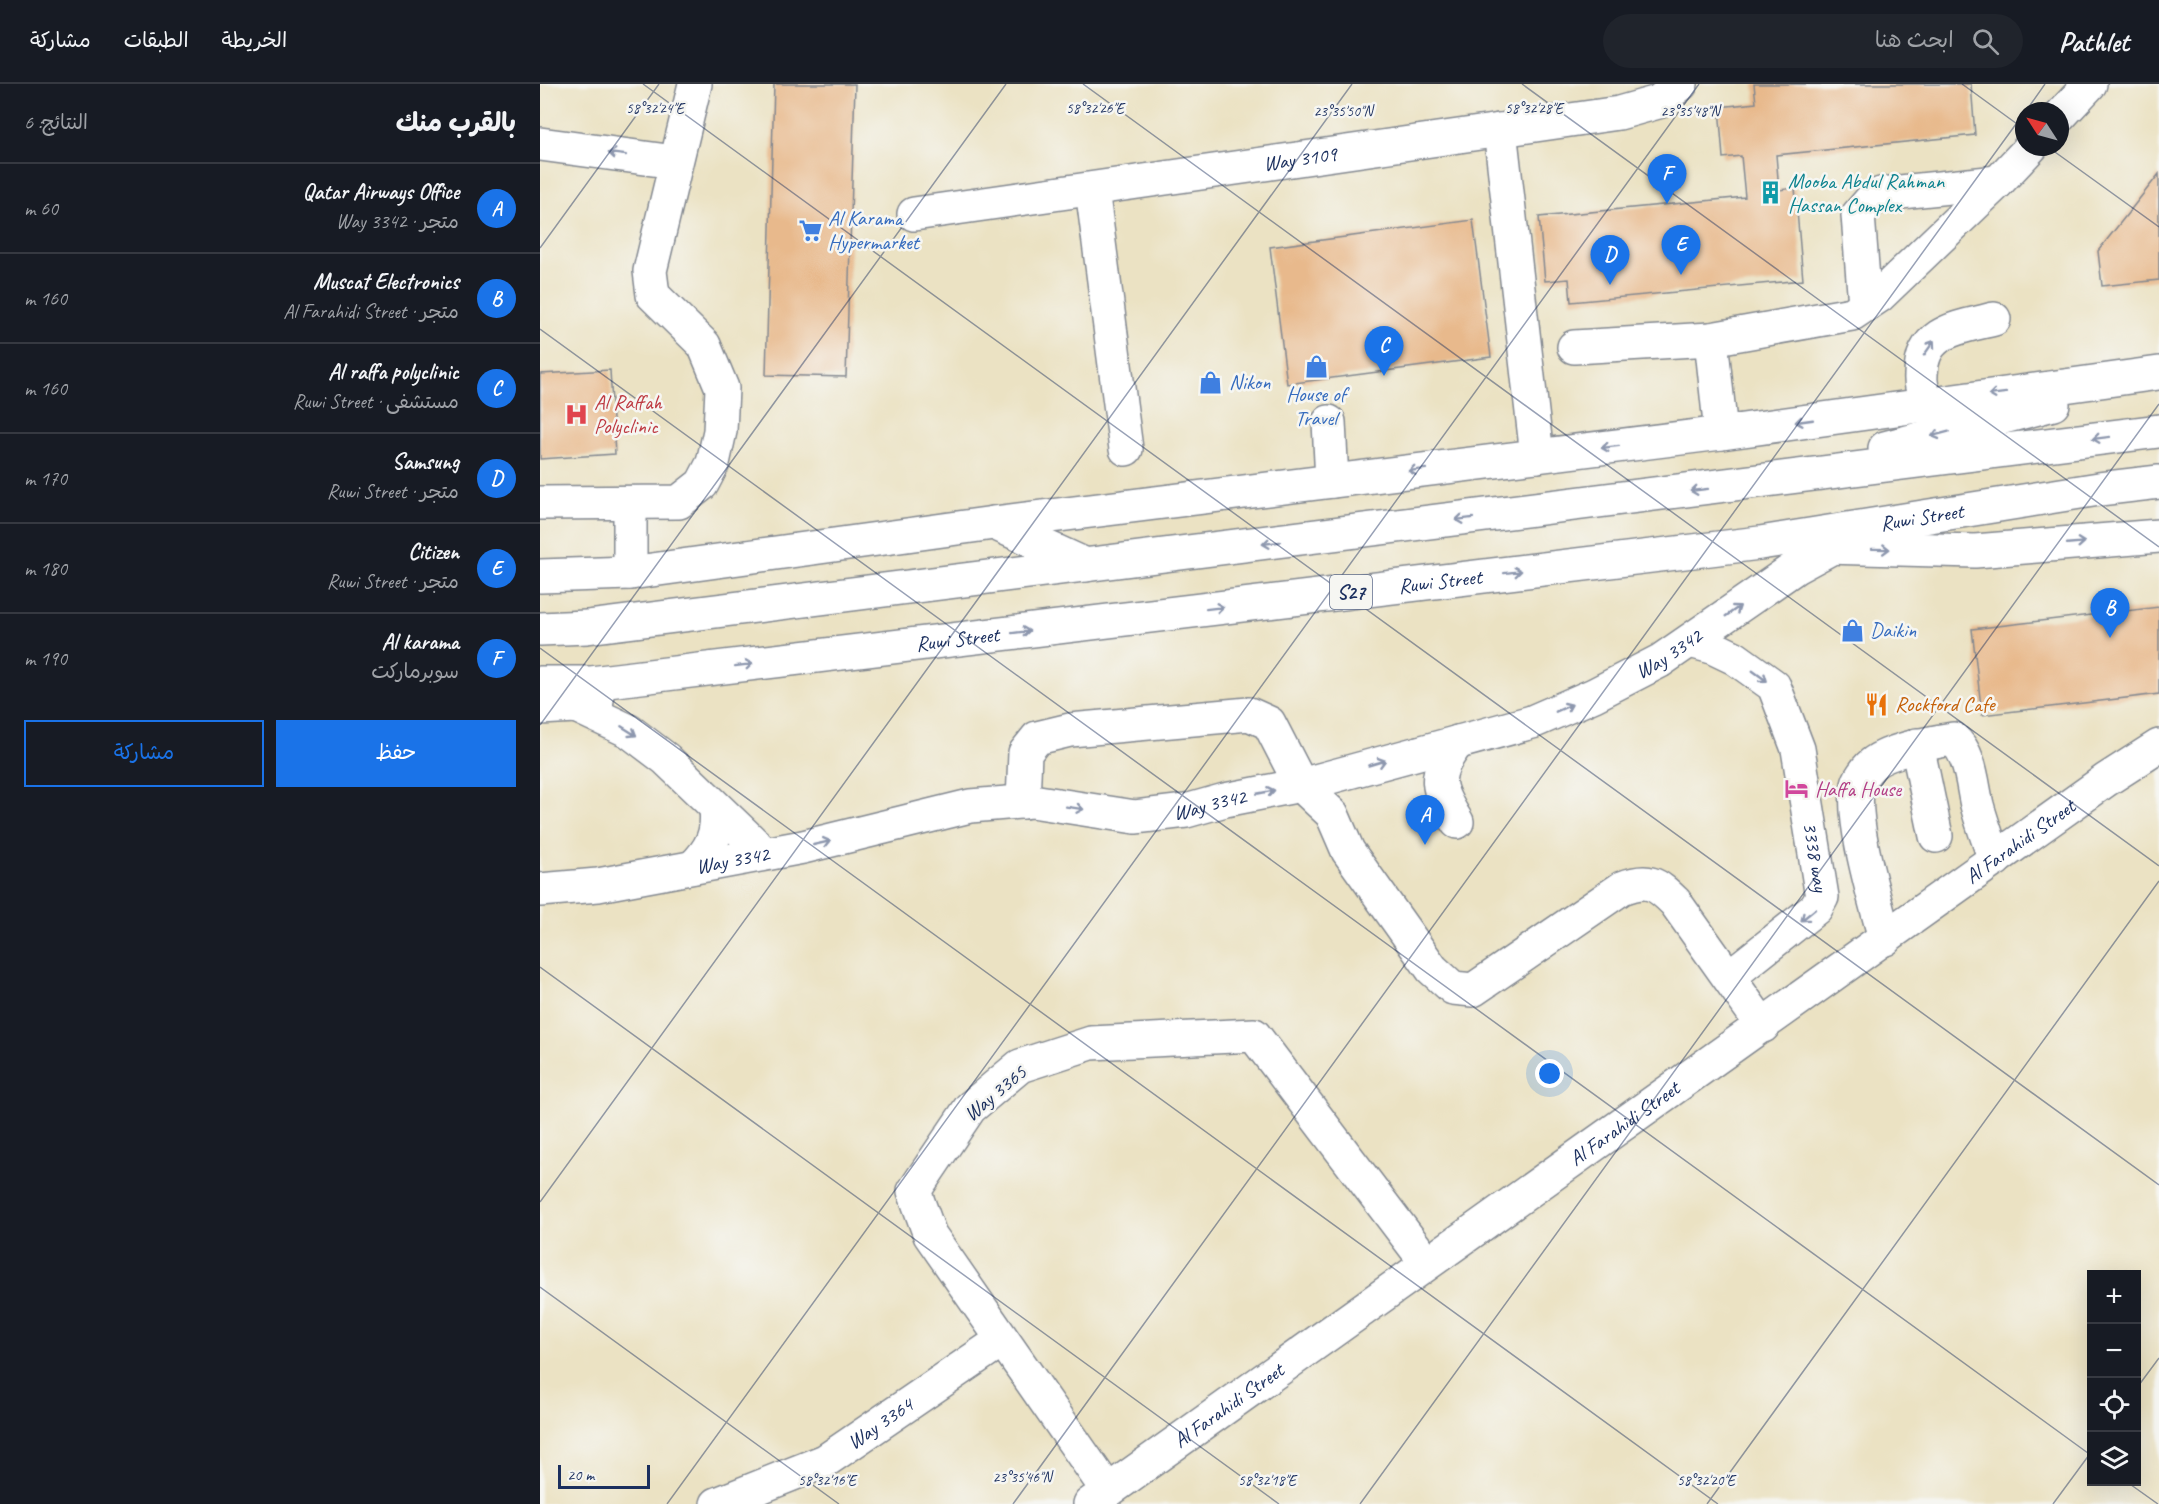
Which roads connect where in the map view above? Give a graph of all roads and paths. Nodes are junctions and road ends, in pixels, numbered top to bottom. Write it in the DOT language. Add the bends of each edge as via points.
graph roads {
  1 [pos="695,84"];
  2 [pos="1681,84"];
  3 [pos="2090,84"];
  4 [pos="2069,106"];
  5 [pos="1500,130"];
  6 [pos="540,144"];
  7 [pos="2023,156"];
  8 [pos="675,162"];
  9 [pos="1998,182"];
  10 [pos="1092,189"];
  11 [pos="914,214"];
  12 [pos="1866,305"];
  13 [pos="1994,319"];
  14 [pos="1711,339"];
  15 [pos="1574,347"];
  16 [pos="2159,375"];
  17 [pos="1925,403"];
  18 [pos="1329,422"];
  19 [pos="2159,431"];
  20 [pos="1721,433"];
  21 [pos="1126,449"];
  22 [pos="1537,456"];
  23 [pos="1332,481"];
  24 [pos="2159,482"];
  25 [pos="1748,484"];
  26 [pos="540,503"];
  27 [pos="630,504"];
  28 [pos="994,523"];
  29 [pos="2159,536"];
  30 [pos="1760,543"];
  31 [pos="1831,548"];
  32 [pos="1086,565"];
  33 [pos="630,573"];
  34 [pos="540,576"];
  35 [pos="540,629"];
  36 [pos="1690,641"];
  37 [pos="693,671"];
  38 [pos="540,683"];
  39 [pos="576,706"];
  40 [pos="540,708"];
  41 [pos="1458,742"];
  42 [pos="1917,745"];
  43 [pos="2159,746"];
  44 [pos="1345,772"];
  45 [pos="1301,785"];
  46 [pos="1023,802"];
  47 [pos="716,808"];
  48 [pos="1332,814"];
  49 [pos="1458,822"];
  50 [pos="1936,836"];
  51 [pos="764,853"];
  52 [pos="1995,860"];
  53 [pos="693,867"];
  54 [pos="540,890"];
  55 [pos="1885,939"];
  56 [pos="1729,977"];
  57 [pos="1763,1026"];
  58 [pos="1427,1263"];
  59 [pos="1002,1340"];
  60 [pos="1099,1498"];
  61 [pos="717,1504"];
  1 -- 8 [label="main road"];
  2 -- 5 [label="main road, Way 3109" via="1658,102 1619,113"];
  3 -- 4 [label="main road"];
  5 -- 10 [label="main road, Way 3109"];
  5 -- 22 [label="main road"];
  8 -- 6 [label="main road, one-way"];
  7 -- 9 [label="main road"];
  8 -- 27 [label="main road" via="650,271 653,295 704,345 722,388 720,431 713,463 702,484 679,502"];
  9 -- 12 [label="main road"];
  9 -- 12 [label="main road" via="1881,194 1869,201 1858,216"];
  10 -- 11 [label="main road, Way 3109"];
  10 -- 21 [label="main road"];
  12 -- 14 [label="main road" via="1852,314"];
  17 -- 13 [label="main road, one-way" via="1921,365 1924,352 1933,341 1946,331"];
  14 -- 15 [label="main road"];
  14 -- 20 [label="main road"];
  16 -- 17 [label="main road, one-way"];
  16 -- 25 [label="main road, one-way"];
  17 -- 20 [label="main road, one-way"];
  18 -- 23 [label="main road"];
  19 -- 25 [label="main road, one-way"];
  20 -- 22 [label="main road, one-way"];
  22 -- 23 [label="main road, one-way"];
  23 -- 28 [label="main road"];
  24 -- 30 [label="main road, Ruwi Street / S27"];
  25 -- 32 [label="main road, one-way"];
  26 -- 27 [label="main road"];
  27 -- 33 [label="main road"];
  28 -- 32 [label="main road"];
  28 -- 33 [label="main road"];
  31 -- 29 [label="main road, one-way" via="1975,551"];
  30 -- 31 [label="main road"];
  37 -- 30 [label="main road, Ruwi Street / S27, one-way"];
  36 -- 31 [label="main road, Way 3342, one-way" via="1796,567"];
  32 -- 35 [label="main road" via="587,627"];
  33 -- 34 [label="main road"];
  41 -- 36 [label="main road, Way 3342, one-way" via="1532,722 1651,666"];
  36 -- 56 [label="main road, 3338 way, one-way" via="1735,658 1774,686 1798,748 1822,897 1816,908"];
  37 -- 38 [label="main road, Ruwi Street / S27" via="591,683"];
  37 -- 39 [label="main road"];
  39 -- 40 [label="main road"];
  39 -- 47 [label="main road, one-way" via="629,730 666,759"];
  44 -- 41 [label="main road, Way 3342, one-way"];
  41 -- 49 [label="main road" via="1446,756 1438,783 1441,796"];
  42 -- 50 [label="main road"];
  42 -- 52 [label="main road" via="1953,739 1961,745"];
  42 -- 55 [label="main road" via="1871,764 1858,783 1856,805"];
  43 -- 52 [label="main road, Al Farahidi Street"];
  44 -- 45 [label="main road, Way 3342"];
  44 -- 48 [label="main road"];
  46 -- 45 [label="main road, Way 3342, one-way" via="1135,817 1186,812"];
  45 -- 46 [label="main road" via="1269,723 1249,714 1070,730 1037,738 1025,753"];
  45 -- 48 [label="main road"];
  51 -- 46 [label="main road, Way 3342, one-way" via="970,806"];
  47 -- 51 [label="main road"];
  47 -- 53 [label="main road" via="715,839"];
  48 -- 56 [label="main road" via="1348,851 1432,969 1452,988 1473,990 1622,888 1639,882 1659,886 1675,902"];
  51 -- 53 [label="main road, Way 3342"];
  52 -- 55 [label="main road, Al Farahidi Street"];
  53 -- 54 [label="main road, Way 3342" via="598,885"];
  55 -- 57 [label="main road, Al Farahidi Street"];
  56 -- 57 [label="main road"];
  57 -- 58 [label="main road, Al Farahidi Street"];
  58 -- 59 [label="main road, Way 3365" via="1254,1035 1091,1043 1020,1066 970,1108 914,1191 930,1235"];
  58 -- 60 [label="main road, Al Farahidi Street"];
  59 -- 60 [label="main road, Way 3365"];
  59 -- 61 [label="main road, Way 3364" via="825,1461"];
}
